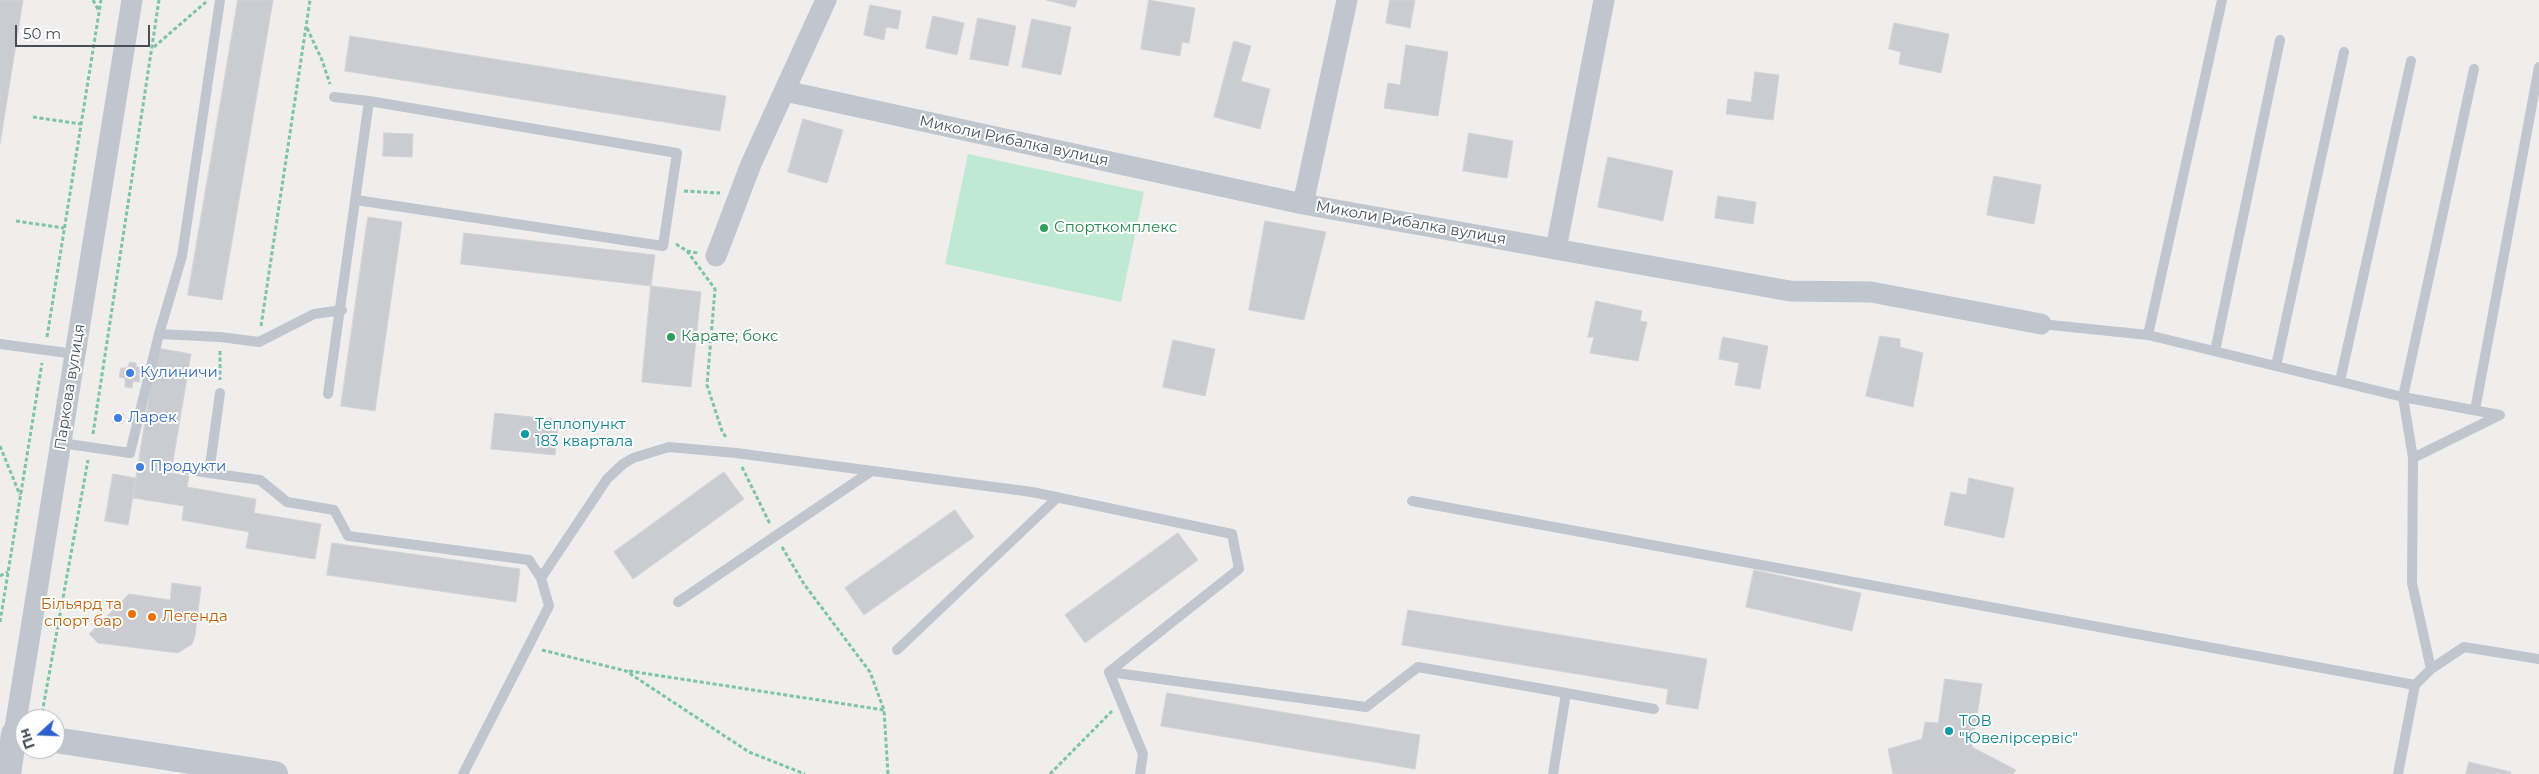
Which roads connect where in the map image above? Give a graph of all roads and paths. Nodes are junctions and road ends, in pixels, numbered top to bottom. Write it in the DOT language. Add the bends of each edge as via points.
graph roads {
  1 [pos="93,0"];
  2 [pos="102,0"];
  3 [pos="132,0"];
  4 [pos="159,0"];
  5 [pos="208,0"];
  6 [pos="220,0"];
  7 [pos="310,0"];
  8 [pos="826,0"];
  9 [pos="1347,0"];
  10 [pos="1604,0"];
  11 [pos="2222,0"];
  12 [pos="100,11"];
  13 [pos="306,26"];
  14 [pos="2280,40"];
  15 [pos="152,48"];
  16 [pos="2344,52"];
  17 [pos="2411,61"];
  18 [pos="2539,67"];
  19 [pos="2474,69"];
  20 [pos="785,91"];
  21 [pos="334,97"];
  22 [pos="369,101"];
  23 [pos="33,117"];
  24 [pos="82,124"];
  25 [pos="672,190"];
  26 [pos="725,193"];
  27 [pos="356,200"];
  28 [pos="1303,204"];
  29 [pos="16,221"];
  30 [pos="64,228"];
  31 [pos="665,236"];
  32 [pos="1556,249"];
  33 [pos="687,251"];
  34 [pos="716,256"];
  35 [pos="342,310"];
  36 [pos="2041,324"];
  37 [pos="159,334"];
  38 [pos="2148,335"];
  39 [pos="220,337"];
  40 [pos="258,342"];
  41 [pos="0,344"];
  42 [pos="44,350"];
  43 [pos="2215,351"];
  44 [pos="75,354"];
  45 [pos="2276,366"];
  46 [pos="2340,381"];
  47 [pos="220,393"];
  48 [pos="328,394"];
  49 [pos="2403,397"];
  50 [pos="2475,410"];
  51 [pos="61,443"];
  52 [pos="0,446"];
  53 [pos="91,448"];
  54 [pos="130,453"];
  55 [pos="736,453"];
  56 [pos="2413,458"];
  57 [pos="139,460"];
  58 [pos="173,466"];
  59 [pos="209,472"];
  60 [pos="870,472"];
  61 [pos="21,496"];
  62 [pos="1058,497"];
  63 [pos="1412,500"];
  64 [pos="775,536"];
  65 [pos="8,572"];
  66 [pos="0,576"];
  67 [pos="541,578"];
  68 [pos="678,602"];
  69 [pos="1,611"];
  70 [pos="0,622"];
  71 [pos="528,646"];
  72 [pos="897,650"];
  73 [pos="2539,659"];
  74 [pos="2431,669"];
  75 [pos="626,671"];
  76 [pos="1109,672"];
  77 [pos="2415,685"];
  78 [pos="1566,693"];
  79 [pos="1121,702"];
  80 [pos="43,709"];
  81 [pos="1654,709"];
  82 [pos="884,710"];
  83 [pos="13,734"];
  84 [pos="65,742"];
  85 [pos="8,774"];
  86 [pos="275,774"];
  87 [pos="463,774"];
  88 [pos="805,774"];
  89 [pos="888,774"];
  90 [pos="1050,774"];
  91 [pos="1140,774"];
  92 [pos="1554,774"];
  93 [pos="2398,774"];
  1 -- 12 [label="path"];
  2 -- 12 [label="path"];
  3 -- 44 [label="street, Паркова вулиця"];
  4 -- 15 [label="path"];
  5 -- 15 [label="path"];
  6 -- 37 [label="lane" via="182,256"];
  7 -- 13 [label="path"];
  8 -- 20 [label="street"];
  9 -- 28 [label="street"];
  10 -- 32 [label="street"];
  11 -- 38 [label="lane"];
  12 -- 24 [label="path"];
  13 -- 21 [label="path"];
  13 -- 40 [label="path"];
  14 -- 43 [label="lane"];
  15 -- 53 [label="path"];
  16 -- 45 [label="lane"];
  17 -- 46 [label="lane"];
  18 -- 50 [label="lane"];
  19 -- 49 [label="lane"];
  20 -- 28 [label="street, Миколи Рибалка вулиця"];
  20 -- 34 [label="street" via="751,164"];
  21 -- 22 [label="lane"];
  22 -- 25 [label="lane" via="677,153"];
  22 -- 27 [label="lane"];
  23 -- 24 [label="path"];
  24 -- 30 [label="path"];
  25 -- 26 [label="path"];
  25 -- 31 [label="lane"];
  27 -- 31 [label="lane" via="663,246"];
  27 -- 35 [label="lane"];
  28 -- 32 [label="street, Миколи Рибалка вулиця"];
  29 -- 30 [label="path"];
  30 -- 42 [label="path"];
  31 -- 33 [label="path"];
  32 -- 36 [label="street, Миколи Рибалка вулиця" via="1790,291 1872,292"];
  33 -- 34 [label="path"];
  33 -- 55 [label="path" via="715,289 707,385 722,431"];
  35 -- 40 [label="lane" via="314,314"];
  35 -- 48 [label="lane"];
  36 -- 38 [label="lane"];
  37 -- 39 [label="lane"];
  37 -- 54 [label="lane"];
  38 -- 43 [label="lane"];
  39 -- 40 [label="lane"];
  39 -- 47 [label="path"];
  41 -- 42 [label="lane"];
  42 -- 44 [label="lane"];
  42 -- 61 [label="path"];
  43 -- 45 [label="lane"];
  44 -- 51 [label="street, Паркова вулиця"];
  45 -- 46 [label="lane"];
  46 -- 49 [label="lane"];
  47 -- 59 [label="lane"];
  49 -- 50 [label="lane"];
  49 -- 56 [label="lane"];
  50 -- 56 [label="lane" via="2500,415"];
  51 -- 53 [label="lane"];
  51 -- 83 [label="street, Паркова вулиця"];
  52 -- 61 [label="path"];
  53 -- 54 [label="lane"];
  53 -- 80 [label="path"];
  54 -- 57 [label="lane"];
  55 -- 60 [label="lane"];
  55 -- 64 [label="path"];
  55 -- 67 [label="lane" via="669,447 623,464 607,479"];
  56 -- 74 [label="lane" via="2412,583"];
  58 -- 59 [label="lane"];
  59 -- 67 [label="lane" via="260,480 287,502 334,510 348,536 528,560"];
  60 -- 62 [label="lane"];
  60 -- 64 [label="lane"];
  61 -- 65 [label="path"];
  62 -- 72 [label="lane"];
  62 -- 76 [label="lane" via="1232,534 1239,569"];
  63 -- 77 [label="lane"];
  64 -- 68 [label="lane"];
  64 -- 82 [label="path" via="804,584 870,672"];
  65 -- 66 [label="path"];
  65 -- 69 [label="path"];
  67 -- 71 [label="lane" via="549,606"];
  69 -- 70 [label="path"];
  71 -- 75 [label="path"];
  71 -- 87 [label="lane"];
  73 -- 74 [label="lane" via="2464,647"];
  74 -- 77 [label="lane"];
  75 -- 82 [label="path"];
  75 -- 88 [label="path" via="749,752"];
  76 -- 78 [label="lane" via="1366,708 1418,667"];
  76 -- 79 [label="lane"];
  77 -- 93 [label="lane"];
  78 -- 81 [label="lane"];
  78 -- 92 [label="lane"];
  79 -- 90 [label="path"];
  79 -- 91 [label="lane" via="1142,754"];
  82 -- 89 [label="path"];
  83 -- 85 [label="street, Паркова вулиця"];
  84 -- 86 [label="street"];
}
